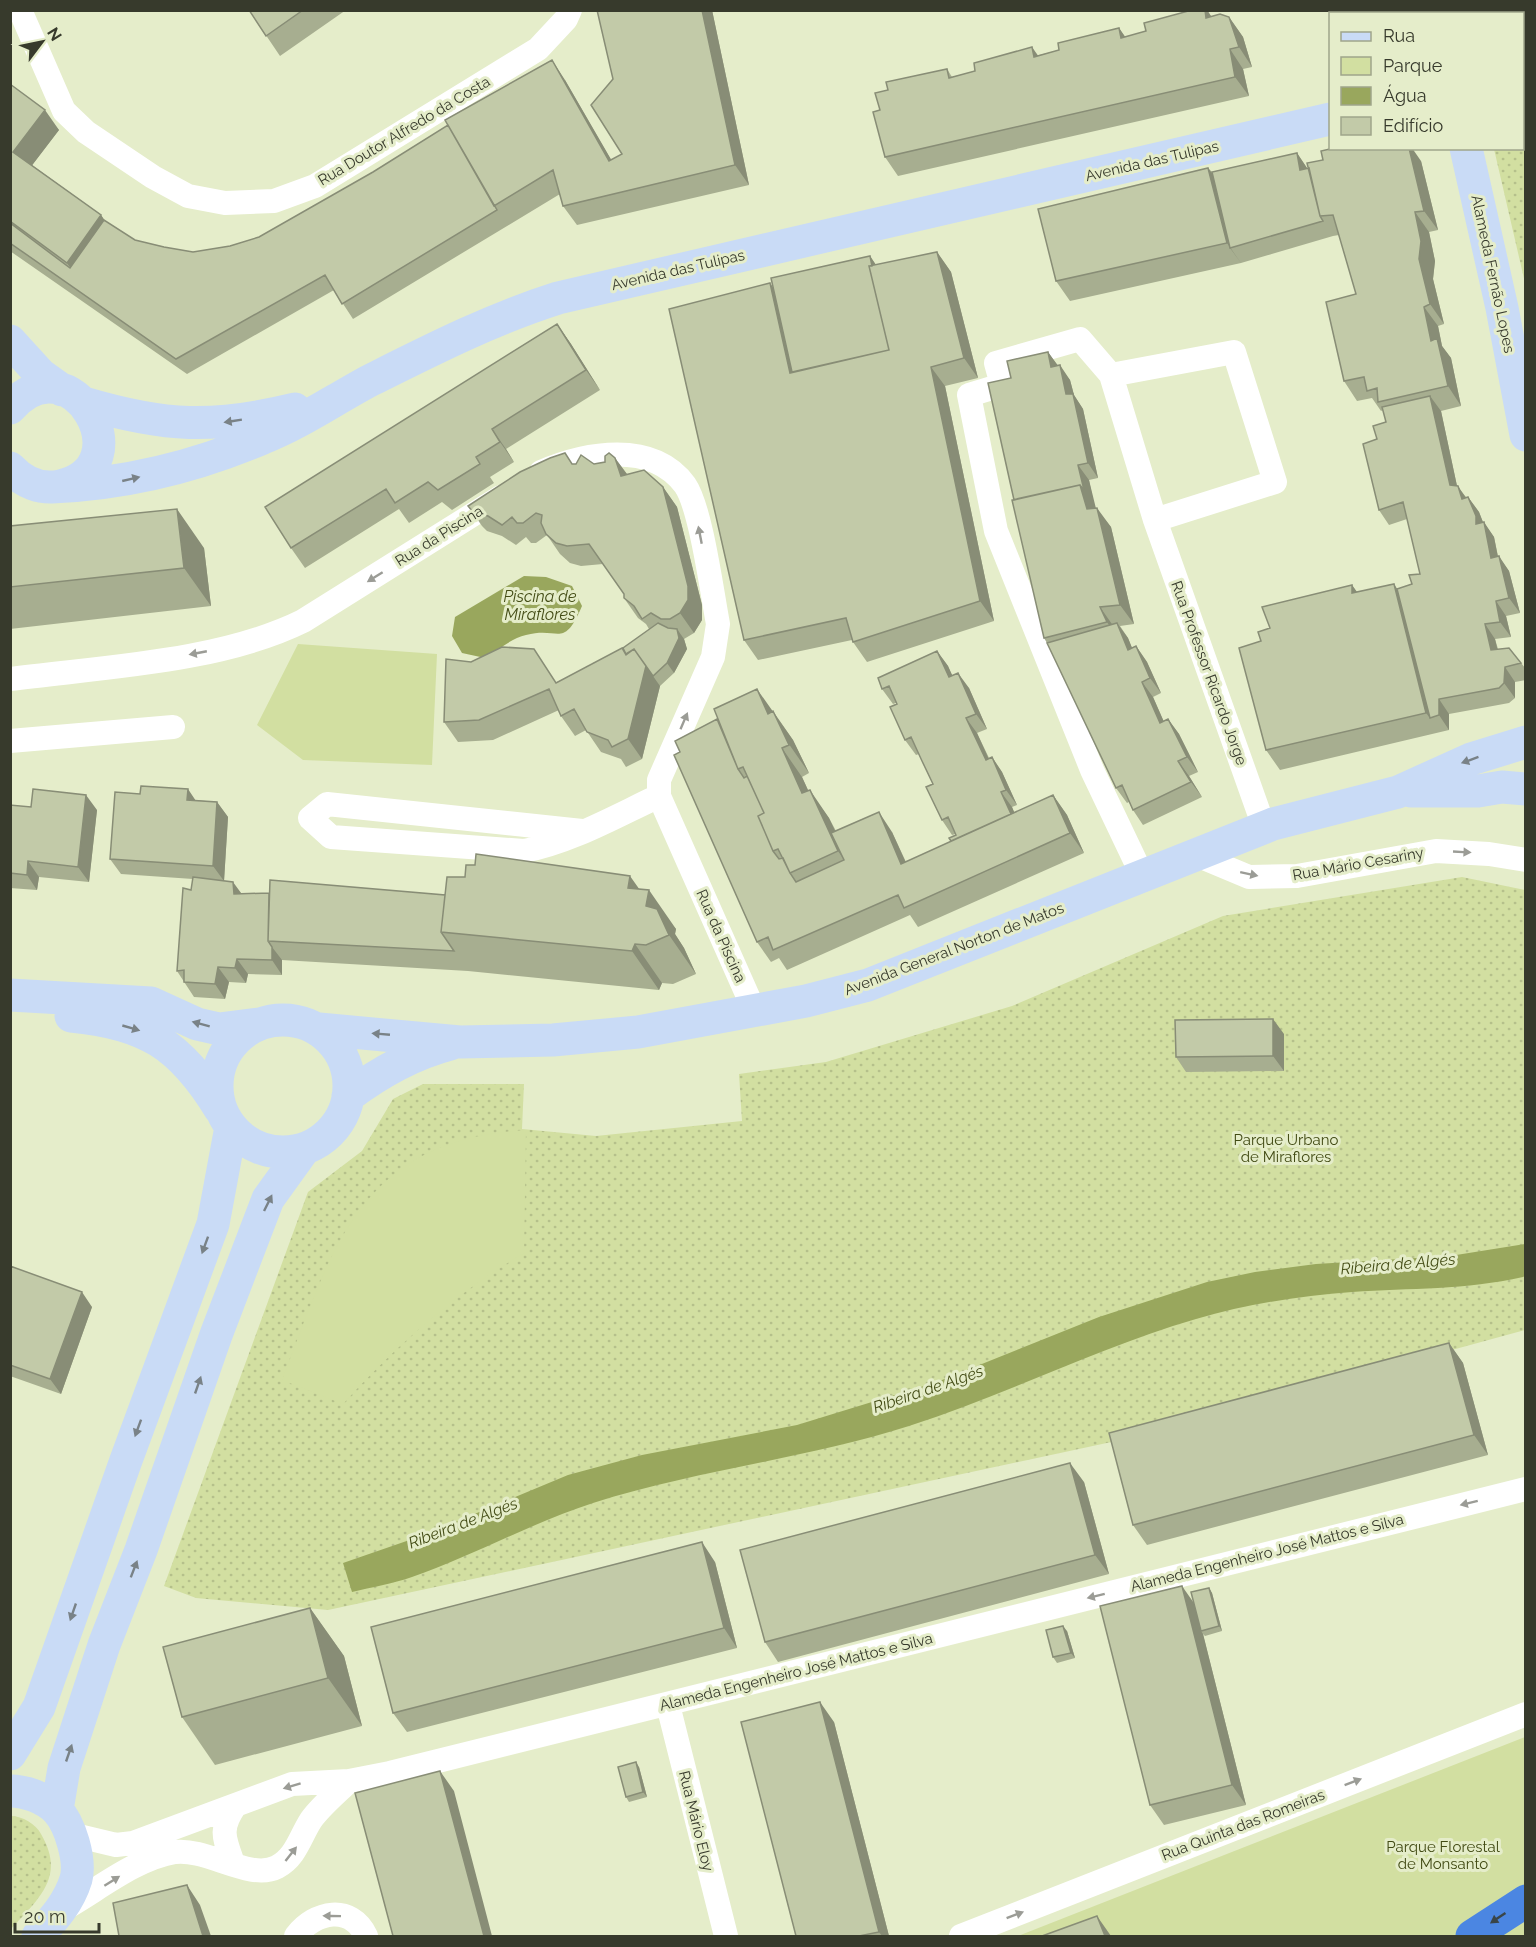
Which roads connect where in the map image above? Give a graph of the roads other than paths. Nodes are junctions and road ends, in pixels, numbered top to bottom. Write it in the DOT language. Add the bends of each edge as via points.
graph roads {
  1 [pos="20,10"];
  2 [pos="570,10"];
  3 [pos="1329,119"];
  4 [pos="1466,150"];
  5 [pos="1502,308"];
  6 [pos="10,341"];
  7 [pos="1526,353"];
  8 [pos="1111,375"];
  9 [pos="370,381"];
  10 [pos="73,396"];
  11 [pos="10,408"];
  12 [pos="1526,435"];
  13 [pos="10,468"];
  14 [pos="35,489"];
  15 [pos="1155,520"];
  16 [pos="10,679"];
  17 [pos="173,727"];
  18 [pos="10,741"];
  19 [pos="1526,742"];
  20 [pos="1526,789"];
  21 [pos="1398,792"];
  22 [pos="659,796"];
  23 [pos="1264,827"];
  24 [pos="582,831"];
  25 [pos="1194,854"];
  26 [pos="1526,860"];
  27 [pos="1142,874"];
  28 [pos="10,995"];
  29 [pos="754,1010"];
  30 [pos="10,1013"];
  31 [pos="259,1024"];
  32 [pos="319,1029"];
  33 [pos="460,1042"];
  34 [pos="348,1096"];
  35 [pos="227,1121"];
  36 [pos="304,1149"];
  37 [pos="1526,1489"];
  38 [pos="668,1705"];
  39 [pos="1526,1714"];
  40 [pos="10,1754"];
  41 [pos="350,1781"];
  42 [pos="10,1791"];
  43 [pos="235,1806"];
  44 [pos="63,1822"];
  45 [pos="232,1863"];
  46 [pos="1526,1901"];
  47 [pos="62,1910"];
  48 [pos="38,1936"];
  49 [pos="296,1936"];
  50 [pos="366,1936"];
  51 [pos="726,1936"];
  52 [pos="961,1936"];
  53 [pos="1472,1936"];
  1 -- 2 [label="street, Rua Doutor Alfredo da Costa" via="64,111 86,132 188,196 225,203 274,201 315,186 538,49"];
  3 -- 9 [label="street, Avenida das Tulipas" via="558,298 505,315"];
  4 -- 5 [label="street, Alameda Fernão Lopes"];
  5 -- 7 [label="street"];
  5 -- 12 [label="street, Alameda Fernão Lopes"];
  6 -- 10 [label="street" via="41,375"];
  8 -- 15 [label="street, Rua Professor Ricardo Jorge"];
  8 -- 15 [label="street" via="1234,352 1275,482"];
  8 -- 27 [label="street" via="1080,339 996,363 1002,385 969,394 996,531 1092,770"];
  9 -- 10 [label="street, one-way" via="298,408 222,423 182,424 125,415"];
  14 -- 9 [label="street, Avenida das Tulipas, one-way" via="115,483 212,457 298,422"];
  10 -- 11 [label="street" via="46,388 30,392"];
  10 -- 14 [label="street" via="94,416 98,447 93,463 68,484"];
  13 -- 14 [label="street"];
  15 -- 23 [label="street, Rua Professor Ricardo Jorge"];
  22 -- 16 [label="street, Rua da Piscina, one-way" via="658,780 713,657 718,624 696,512 685,486 666,468 638,455 568,460 537,474 278,634 183,656"];
  17 -- 18 [label="street"];
  19 -- 21 [label="street, Avenida General Norton de Matos, one-way" via="1471,759"];
  20 -- 21 [label="street, Avenida General Norton de Matos"];
  21 -- 23 [label="street, Avenida General Norton de Matos"];
  22 -- 24 [label="street"];
  22 -- 29 [label="street, Rua da Piscina"];
  23 -- 25 [label="street, Avenida General Norton de Matos"];
  24 -- 24 [label="street" via="524,851 331,837 310,818 327,804"];
  25 -- 26 [label="street, Rua Mário Cesariny, one-way" via="1249,877 1297,876 1436,851"];
  25 -- 27 [label="street, Avenida General Norton de Matos"];
  27 -- 29 [label="street, Avenida General Norton de Matos" via="868,985"];
  31 -- 28 [label="street, one-way" via="219,1029 197,1024 151,1003"];
  29 -- 33 [label="street, Avenida General Norton de Matos" via="619,1034 507,1043"];
  30 -- 35 [label="street, one-way" via="99,1020 159,1040 191,1068"];
  31 -- 32 [label="street" via="275,1020 300,1022"];
  31 -- 35 [label="street" via="238,1037 218,1071 217,1094"];
  33 -- 32 [label="street, Avenida General Norton de Matos, one-way"];
  32 -- 34 [label="street" via="335,1045 346,1065"];
  33 -- 34 [label="street, Avenida General Norton de Matos" via="401,1062"];
  34 -- 36 [label="street" via="341,1117 323,1139"];
  35 -- 36 [label="street" via="256,1146 276,1152"];
  35 -- 40 [label="street, one-way" via="213,1224 39,1707"];
  44 -- 36 [label="street, one-way" via="63,1768 104,1645 268,1199"];
  37 -- 38 [label="street, Alameda Engenheiro José Mattos e Silva, one-way"];
  38 -- 41 [label="street, Alameda Engenheiro José Mattos e Silva"];
  38 -- 51 [label="street, Rua Mário Eloy"];
  52 -- 39 [label="street, Rua Quinta das Romeiras, one-way"];
  41 -- 43 [label="street, Alameda Engenheiro José Mattos e Silva, one-way" via="292,1784"];
  45 -- 41 [label="street, one-way" via="256,1871 274,1869 288,1860 312,1819"];
  42 -- 44 [label="street" via="25,1791"];
  43 -- 44 [label="street, Alameda Engenheiro José Mattos e Silva" via="133,1843 116,1845"];
  43 -- 45 [label="street" via="224,1822"];
  44 -- 47 [label="street" via="75,1843 76,1877"];
  47 -- 45 [label="street, one-way" via="154,1858 193,1852"];
  46 -- 53 [label="highway, one-way"];
  47 -- 48 [label="street"];
  50 -- 49 [label="street, one-way" via="361,1925 335,1915 318,1916"];
}
